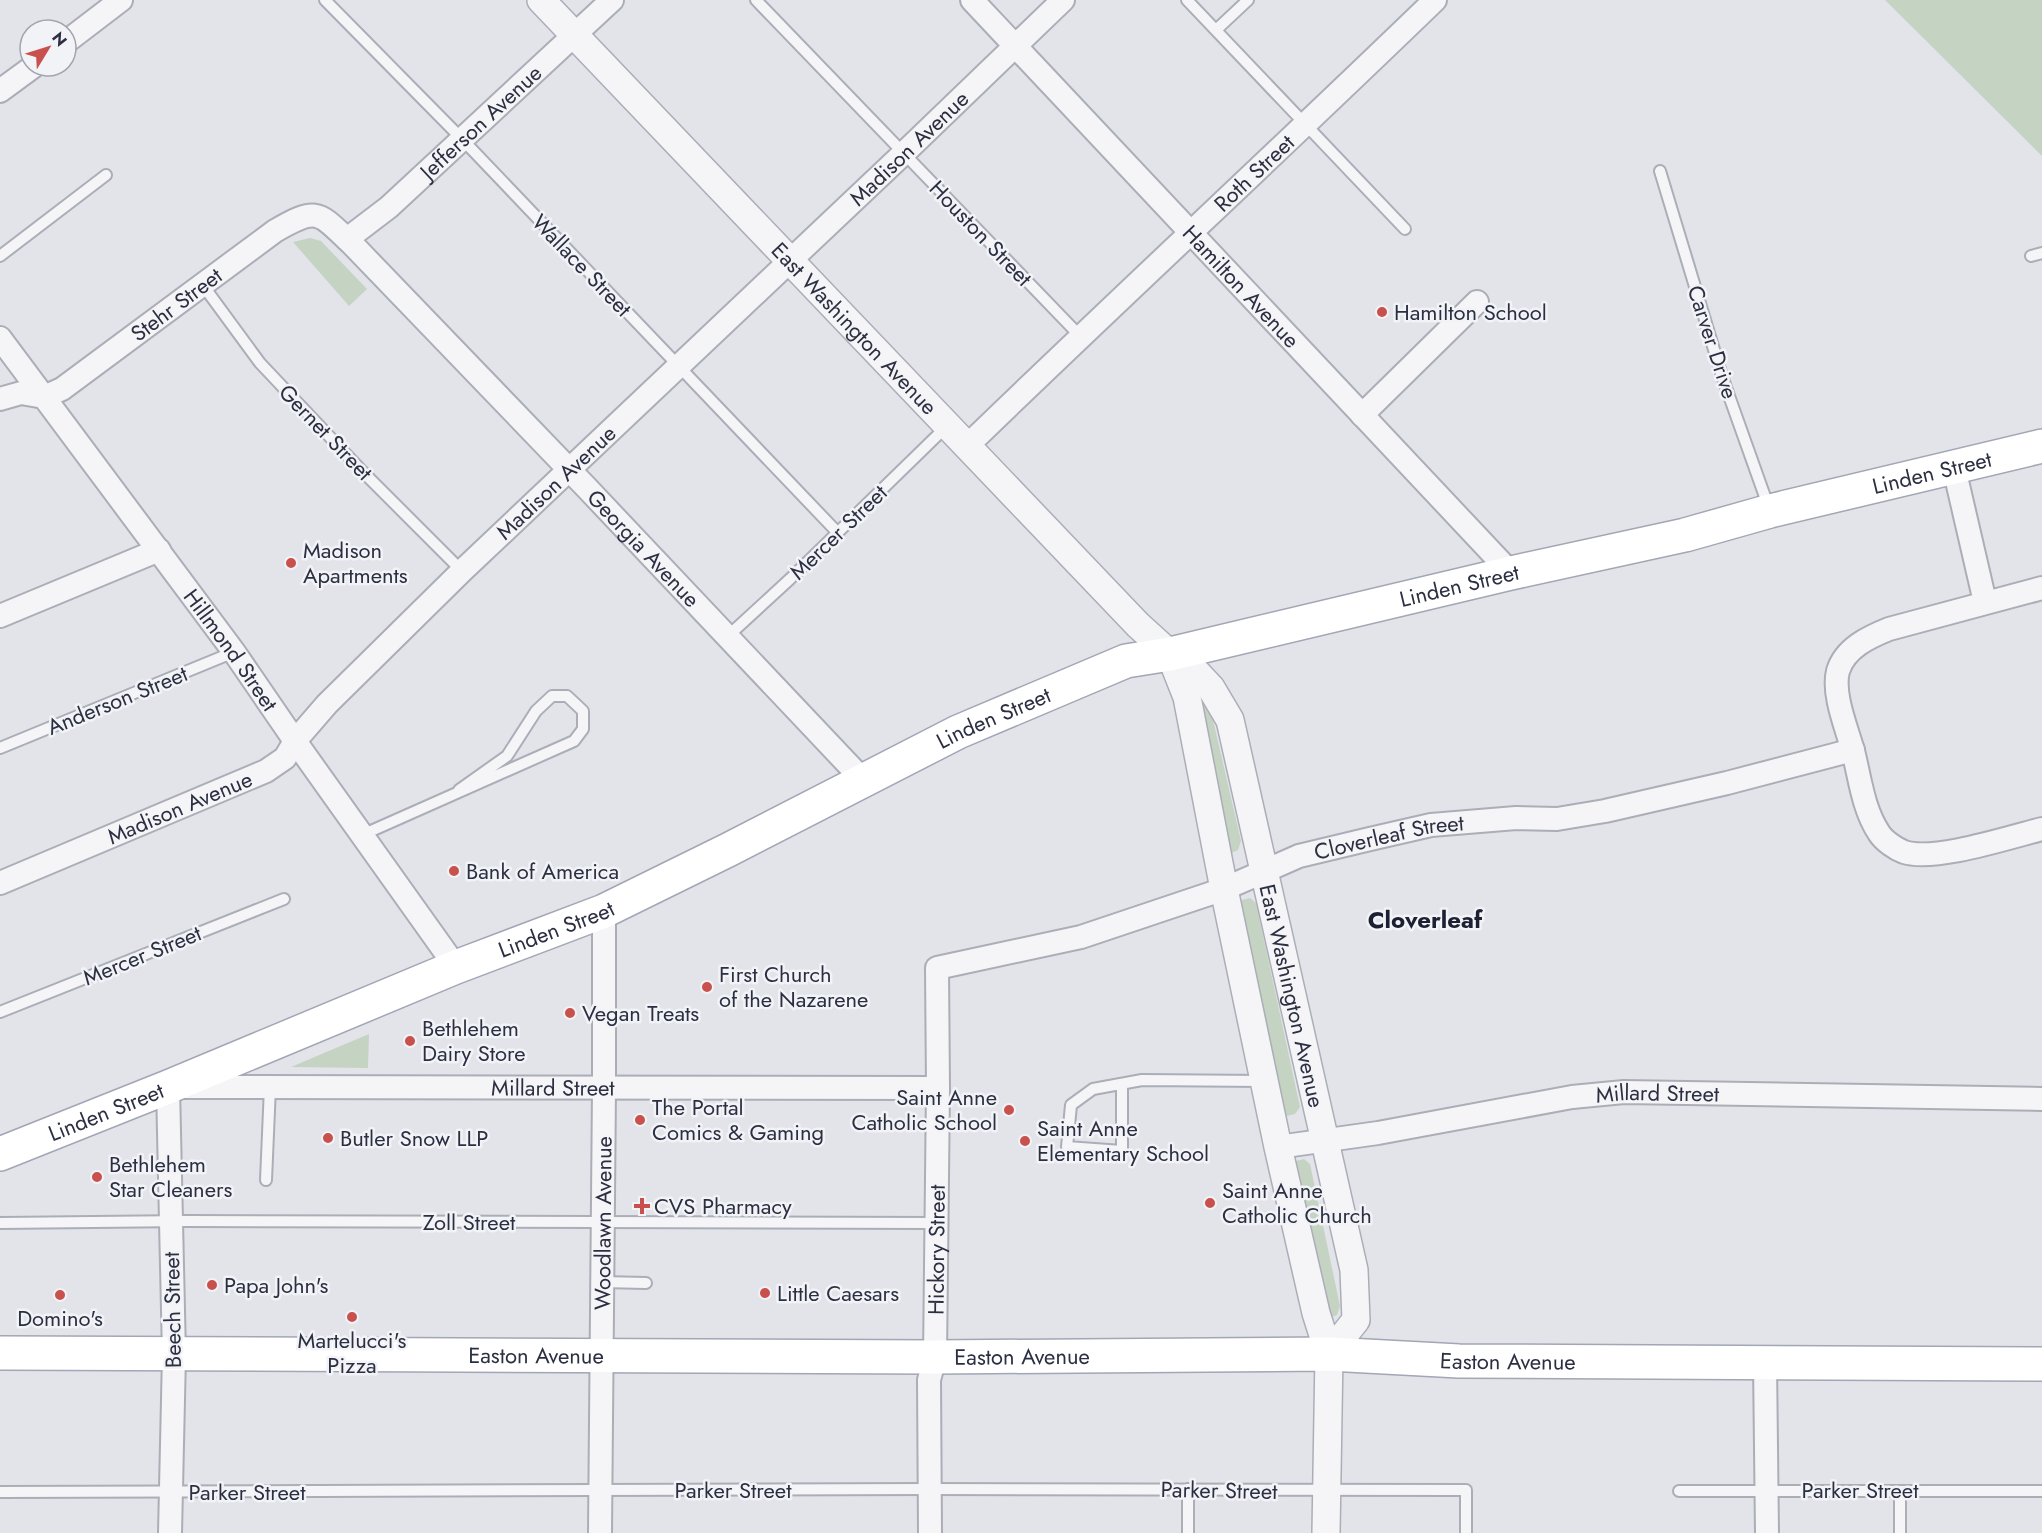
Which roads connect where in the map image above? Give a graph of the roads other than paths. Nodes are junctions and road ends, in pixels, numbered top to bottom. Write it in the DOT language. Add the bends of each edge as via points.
graph roads {
  1 [pos="121,0"];
  2 [pos="325,0"];
  3 [pos="541,0"];
  4 [pos="612,0"];
  5 [pos="756,0"];
  6 [pos="972,0"];
  7 [pos="1063,0"];
  8 [pos="1187,0"];
  9 [pos="1248,0"];
  10 [pos="1435,0"];
  11 [pos="1216,30"];
  12 [pos="78,33"];
  13 [pos="574,35"];
  14 [pos="1016,46"];
  15 [pos="18,78"];
  16 [pos="0,91"];
  17 [pos="1306,124"];
  18 [pos="460,138"];
  19 [pos="904,153"];
  20 [pos="1660,171"];
  21 [pos="106,175"];
  22 [pos="1405,229"];
  23 [pos="1191,233"];
  24 [pos="347,239"];
  25 [pos="0,256"];
  26 [pos="789,260"];
  27 [pos="202,284"];
  28 [pos="1478,302"];
  29 [pos="1080,336"];
  30 [pos="0,338"];
  31 [pos="679,367"];
  32 [pos="44,397"];
  33 [pos="0,399"];
  34 [pos="1362,415"];
  35 [pos="947,426"];
  36 [pos="967,446"];
  37 [pos="2042,446"];
  38 [pos="1954,468"];
  39 [pos="570,470"];
  40 [pos="1770,511"];
  41 [pos="837,532"];
  42 [pos="159,550"];
  43 [pos="462,571"];
  44 [pos="1511,573"];
  45 [pos="2042,588"];
  46 [pos="1984,602"];
  47 [pos="0,616"];
  48 [pos="728,636"];
  49 [pos="234,652"];
  50 [pos="1170,654"];
  51 [pos="295,741"];
  52 [pos="0,748"];
  53 [pos="1853,750"];
  54 [pos="863,780"];
  55 [pos="459,790"];
  56 [pos="2042,828"];
  57 [pos="362,835"];
  58 [pos="1263,873"];
  59 [pos="0,883"];
  60 [pos="1224,889"];
  61 [pos="284,898"];
  62 [pos="604,911"];
  63 [pos="456,967"];
  64 [pos="937,968"];
  65 [pos="0,1012"];
  66 [pos="1264,1081"];
  67 [pos="1122,1084"];
  68 [pos="168,1087"];
  69 [pos="270,1087"];
  70 [pos="604,1088"];
  71 [pos="938,1088"];
  72 [pos="2042,1099"];
  73 [pos="1324,1140"];
  74 [pos="1278,1147"];
  75 [pos="1,1152"];
  76 [pos="266,1180"];
  77 [pos="170,1221"];
  78 [pos="0,1222"];
  79 [pos="602,1223"];
  80 [pos="937,1223"];
  81 [pos="602,1282"];
  82 [pos="646,1283"];
  83 [pos="0,1353"];
  84 [pos="1329,1354"];
  85 [pos="174,1355"];
  86 [pos="601,1357"];
  87 [pos="936,1357"];
  88 [pos="1765,1362"];
  89 [pos="2042,1364"];
  90 [pos="931,1489"];
  91 [pos="1188,1489"];
  92 [pos="599,1490"];
  93 [pos="1767,1490"];
  94 [pos="1326,1491"];
  95 [pos="1678,1491"];
  96 [pos="1900,1491"];
  97 [pos="2042,1491"];
  98 [pos="0,1492"];
  99 [pos="170,1492"];
  100 [pos="170,1533"];
  101 [pos="600,1533"];
  102 [pos="930,1533"];
  103 [pos="1188,1533"];
  104 [pos="1326,1533"];
  105 [pos="1467,1533"];
  106 [pos="1767,1533"];
  107 [pos="1900,1533"];
  1 -- 12 [label="street"];
  2 -- 18 [label="lane, Wallace Street"];
  3 -- 13 [label="street, East Washington Avenue"];
  4 -- 13 [label="street, Jefferson Avenue"];
  5 -- 19 [label="lane, Houston Street"];
  6 -- 14 [label="street, Hamilton Avenue"];
  7 -- 14 [label="street, Madison Avenue"];
  8 -- 11 [label="lane"];
  9 -- 11 [label="lane"];
  10 -- 17 [label="street, Roth Street"];
  11 -- 17 [label="lane"];
  13 -- 18 [label="street, Jefferson Avenue"];
  13 -- 26 [label="street, East Washington Avenue"];
  14 -- 19 [label="street, Madison Avenue"];
  14 -- 23 [label="street, Hamilton Avenue"];
  15 -- 16 [label="street"];
  17 -- 22 [label="lane"];
  17 -- 23 [label="street, Roth Street"];
  18 -- 24 [label="street, Jefferson Avenue" via="388,207"];
  18 -- 31 [label="lane, Wallace Street"];
  19 -- 26 [label="street, Madison Avenue"];
  19 -- 29 [label="lane, Houston Street"];
  20 -- 40 [label="lane, Carver Drive" via="1722,376"];
  21 -- 25 [label="lane"];
  23 -- 29 [label="street, Roth Street"];
  23 -- 34 [label="street, Hamilton Avenue"];
  24 -- 27 [label="street, Stehr Street" via="323,218 308,214 275,231"];
  24 -- 39 [label="street, Georgia Avenue"];
  26 -- 31 [label="street, Madison Avenue"];
  26 -- 35 [label="street, East Washington Avenue"];
  27 -- 32 [label="street, Stehr Street" via="62,389"];
  27 -- 43 [label="lane, Gernet Street" via="260,363"];
  28 -- 34 [label="street"];
  29 -- 36 [label="street, Roth Street"];
  30 -- 32 [label="street, Hillmond Street"];
  31 -- 39 [label="street, Madison Avenue"];
  31 -- 41 [label="lane, Wallace Street"];
  32 -- 33 [label="street" via="21,393"];
  32 -- 42 [label="street, Hillmond Street"];
  34 -- 44 [label="street, Hamilton Avenue"];
  35 -- 36 [label="street, East Washington Avenue"];
  35 -- 41 [label="lane, Mercer Street"];
  36 -- 50 [label="street, East Washington Avenue"];
  37 -- 38 [label="main road, Linden Street"];
  38 -- 40 [label="main road, Linden Street"];
  38 -- 46 [label="street"];
  39 -- 43 [label="street, Madison Avenue"];
  39 -- 48 [label="street, Georgia Avenue"];
  40 -- 44 [label="main road, Linden Street" via="1684,535"];
  41 -- 48 [label="lane, Mercer Street"];
  42 -- 47 [label="street"];
  42 -- 49 [label="street, Hillmond Street"];
  43 -- 51 [label="street, Madison Avenue" via="327,704"];
  44 -- 50 [label="main road, Linden Street"];
  45 -- 46 [label="street"];
  46 -- 53 [label="street" via="1889,629 1851,650 1838,671 1838,682"];
  48 -- 54 [label="street, Georgia Avenue"];
  49 -- 51 [label="street, Hillmond Street"];
  49 -- 52 [label="lane, Anderson Street"];
  50 -- 54 [label="main road, Linden Street" via="1126,661 1064,686 958,732"];
  50 -- 58 [label="street, East Washington Avenue" via="1197,673 1230,720"];
  50 -- 60 [label="street, East Washington Avenue" via="1187,697"];
  51 -- 57 [label="street, Hillmond Street"];
  51 -- 59 [label="street, Madison Avenue" via="285,758 266,771"];
  53 -- 56 [label="street" via="1867,809 1880,834 1902,851 1940,854"];
  53 -- 58 [label="street, Cloverleaf Street" via="1605,811 1557,819 1431,825 1299,856"];
  54 -- 62 [label="main road, Linden Street"];
  55 -- 55 [label="lane" via="507,756 536,711 552,696 567,696 583,711 584,729 574,741"];
  55 -- 57 [label="lane"];
  57 -- 63 [label="street, Hillmond Street"];
  58 -- 60 [label="street, Cloverleaf Street"];
  58 -- 73 [label="street, East Washington Avenue"];
  60 -- 64 [label="street, Cloverleaf Street" via="1081,937"];
  60 -- 66 [label="street, East Washington Avenue"];
  61 -- 65 [label="lane, Mercer Street"];
  62 -- 63 [label="main road, Linden Street"];
  62 -- 70 [label="street, Woodlawn Avenue"];
  63 -- 68 [label="main road, Linden Street"];
  64 -- 71 [label="street, Hickory Street"];
  66 -- 67 [label="lane" via="1142,1080"];
  66 -- 74 [label="street, East Washington Avenue"];
  67 -- 67 [label="lane" via="1093,1089 1071,1105 1067,1147 1122,1150"];
  68 -- 69 [label="street, Millard Street"];
  68 -- 75 [label="main road, Linden Street"];
  68 -- 77 [label="street, Beech Street"];
  69 -- 70 [label="street, Millard Street"];
  69 -- 76 [label="lane"];
  70 -- 71 [label="street, Millard Street"];
  70 -- 79 [label="street, Woodlawn Avenue"];
  71 -- 80 [label="street, Hickory Street"];
  72 -- 73 [label="street, Millard Street" via="1624,1092 1572,1097"];
  73 -- 74 [label="street, Millard Street"];
  73 -- 84 [label="street, East Washington Avenue" via="1354,1270 1356,1320"];
  74 -- 84 [label="street, East Washington Avenue"];
  77 -- 78 [label="lane, Zoll Street"];
  77 -- 79 [label="lane, Zoll Street"];
  77 -- 85 [label="street, Beech Street"];
  79 -- 80 [label="lane, Zoll Street"];
  79 -- 81 [label="street, Woodlawn Avenue"];
  80 -- 87 [label="street, Hickory Street"];
  81 -- 82 [label="lane"];
  81 -- 86 [label="street, Woodlawn Avenue"];
  83 -- 85 [label="main road, Easton Avenue"];
  84 -- 87 [label="main road, Easton Avenue"];
  84 -- 88 [label="main road, Easton Avenue" via="1459,1361"];
  84 -- 94 [label="street, East Washington Avenue"];
  85 -- 86 [label="main road, Easton Avenue"];
  85 -- 99 [label="street, Beech Street"];
  86 -- 87 [label="main road, Easton Avenue"];
  86 -- 92 [label="street, Woodlawn Avenue"];
  87 -- 90 [label="street, Hickory Street" via="929,1380"];
  88 -- 89 [label="main road, Easton Avenue"];
  88 -- 93 [label="street"];
  90 -- 91 [label="lane, Parker Street"];
  90 -- 92 [label="lane, Parker Street"];
  90 -- 102 [label="street, Hickory Street"];
  91 -- 94 [label="lane, Parker Street"];
  91 -- 103 [label="lane"];
  92 -- 99 [label="lane, Parker Street"];
  92 -- 101 [label="street, Woodlawn Avenue"];
  93 -- 95 [label="lane, Parker Street"];
  93 -- 96 [label="lane, Parker Street"];
  93 -- 106 [label="street"];
  94 -- 104 [label="street, East Washington Avenue"];
  94 -- 105 [label="lane, Parker Street" via="1466,1490"];
  96 -- 97 [label="lane, Parker Street"];
  96 -- 107 [label="lane"];
  98 -- 99 [label="lane, Parker Street"];
  99 -- 100 [label="street, Beech Street"];
}
